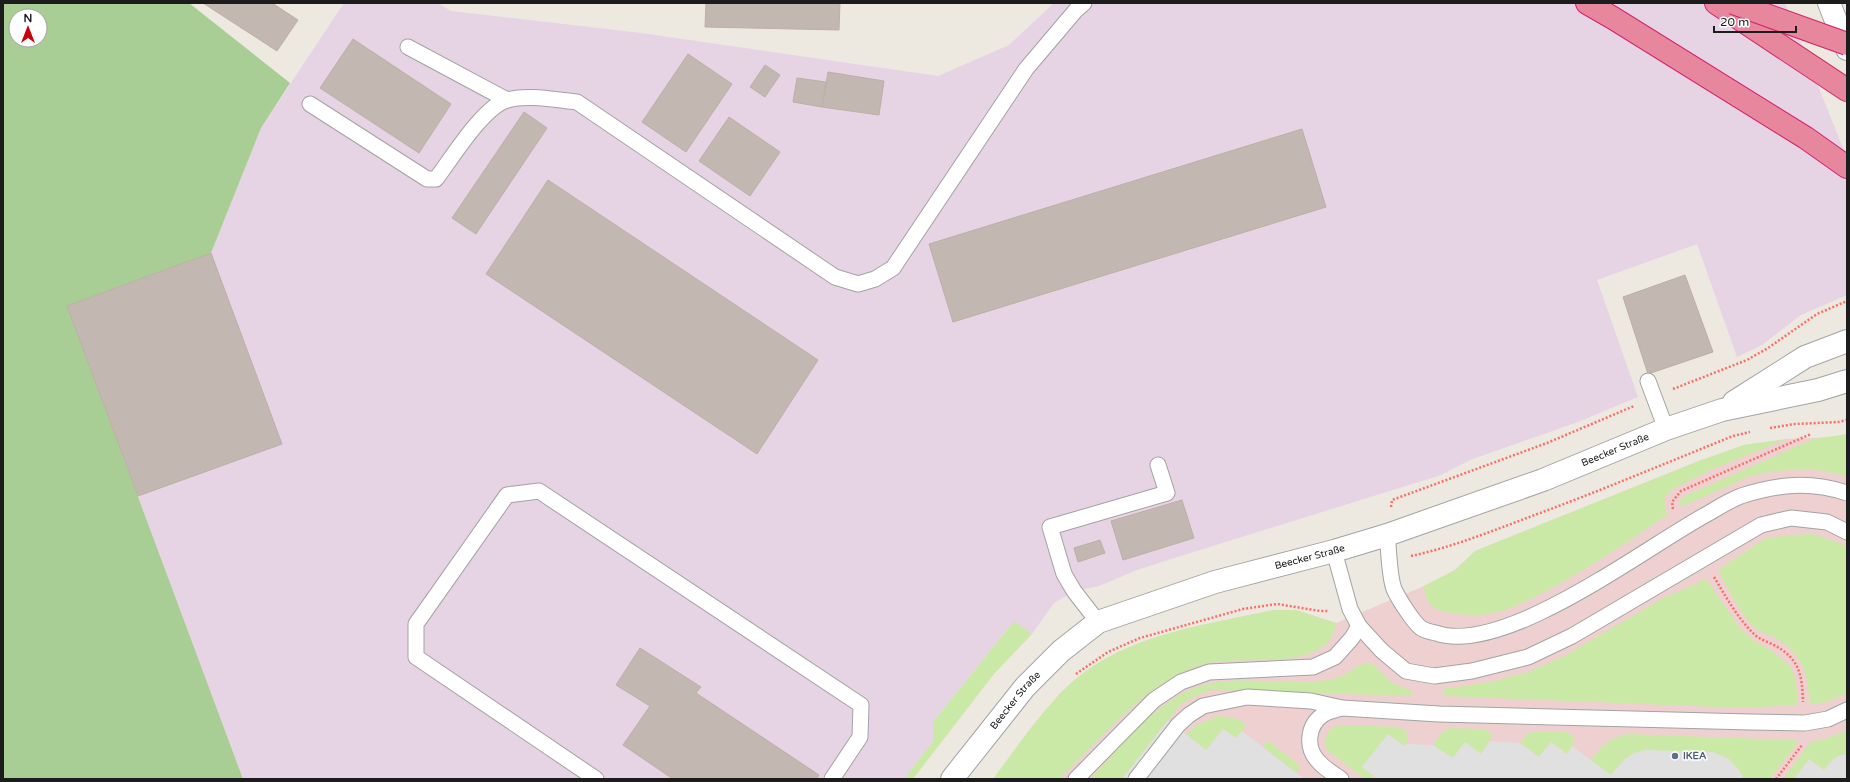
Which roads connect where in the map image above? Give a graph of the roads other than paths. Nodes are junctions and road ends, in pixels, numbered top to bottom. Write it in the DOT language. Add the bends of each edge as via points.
graph roads {
  1 [pos="1084,3"];
  2 [pos="1587,3"];
  3 [pos="1716,3"];
  4 [pos="1733,3"];
  5 [pos="1829,3"];
  6 [pos="1834,3"];
  7 [pos="1847,28"];
  8 [pos="1847,44"];
  9 [pos="408,47"];
  10 [pos="1847,49"];
  11 [pos="1847,90"];
  12 [pos="507,100"];
  13 [pos="310,104"];
  14 [pos="1847,167"];
  15 [pos="1847,341"];
  16 [pos="1648,381"];
  17 [pos="1847,381"];
  18 [pos="1722,410"];
  19 [pos="1666,429"];
  20 [pos="1158,465"];
  21 [pos="1847,493"];
  22 [pos="1847,532"];
  23 [pos="1387,535"];
  24 [pos="1334,551"];
  25 [pos="1098,622"];
  26 [pos="1359,626"];
  27 [pos="1342,708"];
  28 [pos="1847,710"];
  29 [pos="596,779"];
  30 [pos="832,779"];
  31 [pos="952,779"];
  32 [pos="1076,779"];
  33 [pos="1136,779"];
  34 [pos="1341,779"];
  1 -- 12 [label="lane" via="1026,69 893,268 875,279 858,284 835,277 577,102 533,97"];
  2 -- 14 [label="highway" via="1800,134"];
  3 -- 11 [label="highway"];
  4 -- 8 [label="highway, bridge"];
  5 -- 10 [label="street"];
  6 -- 7 [label="street"];
  9 -- 12 [label="lane"];
  12 -- 13 [label="lane" via="492,106 436,179 427,180"];
  15 -- 18 [label="street, Beecker Straße" via="1805,357"];
  16 -- 19 [label="lane"];
  17 -- 18 [label="street, Beecker Straße" via="1818,390"];
  18 -- 19 [label="street, Beecker Straße"];
  19 -- 23 [label="street, Beecker Straße" via="1543,480"];
  20 -- 25 [label="lane" via="1167,493 1050,526 1064,574"];
  21 -- 23 [label="lane" via="1832,488 1804,485 1778,486 1739,496 1683,526 1564,600 1502,628 1457,638 1442,636 1421,628 1403,606 1393,588"];
  22 -- 26 [label="lane" via="1827,522 1791,518 1761,525 1572,636 1528,656 1472,671 1434,676 1406,671 1382,651"];
  23 -- 24 [label="street, Beecker Straße"];
  24 -- 25 [label="street, Beecker Straße" via="1215,582"];
  24 -- 26 [label="lane" via="1350,609"];
  25 -- 31 [label="street, Beecker Straße" via="1060,651 1025,687"];
  26 -- 32 [label="lane" via="1352,638 1335,656 1312,668 1209,672 1181,682 1154,700"];
  27 -- 28 [label="lane" via="1439,714 1797,723 1828,719"];
  27 -- 33 [label="lane" via="1311,701 1247,697 1203,706 1178,725"];
  27 -- 34 [label="lane" via="1317,720 1312,728 1309,744 1319,763"];
  29 -- 30 [label="lane" via="416,657 416,624 507,495 539,491 861,705 860,737"];
}
